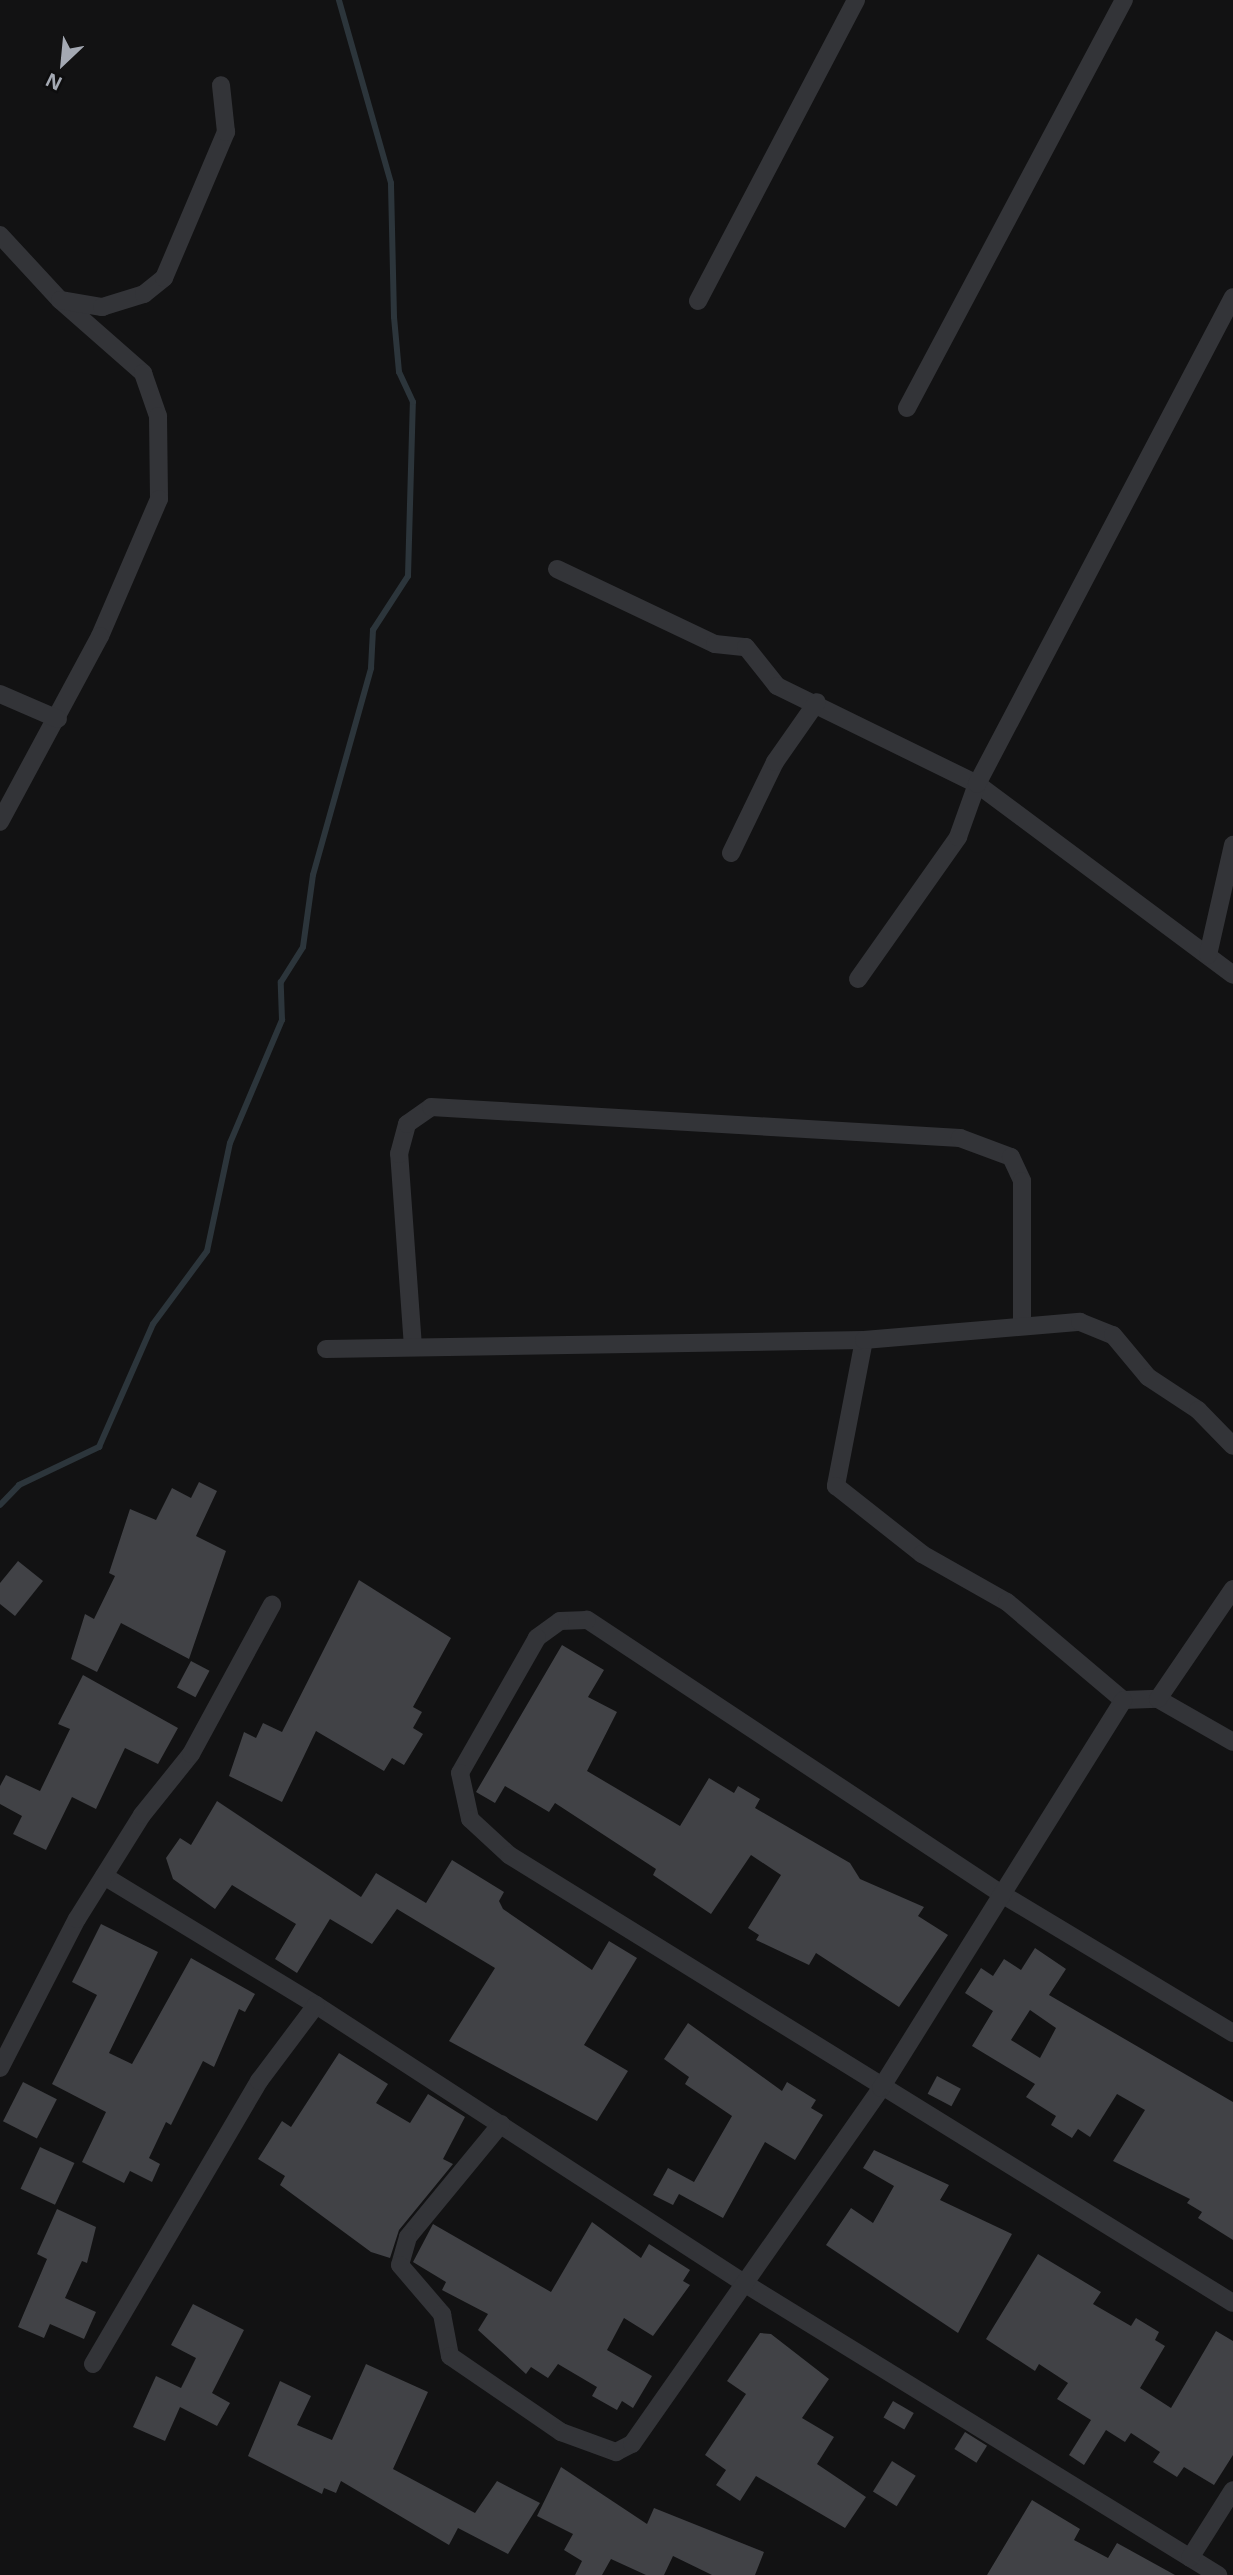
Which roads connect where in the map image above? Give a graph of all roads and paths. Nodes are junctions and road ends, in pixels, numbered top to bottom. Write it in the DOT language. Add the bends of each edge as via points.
graph roads {
  1 [pos="856,0"];
  2 [pos="1124,0"];
  3 [pos="221,85"];
  4 [pos="0,235"];
  5 [pos="1233,297"];
  6 [pos="60,300"];
  7 [pos="698,301"];
  8 [pos="907,408"];
  9 [pos="557,569"];
  10 [pos="0,694"];
  11 [pos="817,702"];
  12 [pos="58,719"];
  13 [pos="977,784"];
  14 [pos="0,822"];
  15 [pos="1233,845"];
  16 [pos="731,853"];
  17 [pos="1208,955"];
  18 [pos="1233,975"];
  19 [pos="858,979"];
  20 [pos="1022,1323"];
  21 [pos="864,1340"];
  22 [pos="413,1347"];
  23 [pos="326,1349"];
  24 [pos="1233,1446"];
  25 [pos="1233,1589"];
  26 [pos="272,1605"];
  27 [pos="1158,1699"];
  28 [pos="1124,1700"];
  29 [pos="1233,1742"];
  30 [pos="104,1876"];
  31 [pos="1003,1895"];
  32 [pos="316,2005"];
  33 [pos="1233,2032"];
  34 [pos="0,2068"];
  35 [pos="881,2088"];
  36 [pos="501,2124"];
  37 [pos="744,2284"];
  38 [pos="1233,2303"];
  39 [pos="93,2364"];
  40 [pos="1233,2490"];
  41 [pos="1190,2558"];
  42 [pos="1218,2575"];
  1 -- 7 [label="street"];
  2 -- 8 [label="street"];
  3 -- 6 [label="street" via="226,132 164,278 144,294 102,307"];
  4 -- 6 [label="street"];
  5 -- 13 [label="street"];
  6 -- 12 [label="street" via="143,373 158,416 159,499"];
  9 -- 11 [label="street" via="715,645 746,647 778,686"];
  10 -- 12 [label="street"];
  11 -- 13 [label="street"];
  11 -- 16 [label="street" via="775,762"];
  12 -- 14 [label="street"];
  13 -- 17 [label="street"];
  13 -- 19 [label="street" via="958,837"];
  15 -- 17 [label="street"];
  17 -- 18 [label="street"];
  20 -- 21 [label="street"];
  20 -- 22 [label="street" via="1022,1181 1011,1157 960,1138 431,1107 407,1124 399,1154"];
  20 -- 24 [label="street" via="1098,1325 1148,1377 1198,1410"];
  21 -- 22 [label="street"];
  21 -- 28 [label="street" via="835,1486 922,1554 1007,1602"];
  22 -- 23 [label="street"];
  25 -- 27 [label="street"];
  26 -- 30 [label="street" via="191,1754 142,1815"];
  27 -- 28 [label="street"];
  27 -- 29 [label="street"];
  28 -- 31 [label="street"];
  30 -- 32 [label="street"];
  30 -- 34 [label="street"];
  31 -- 33 [label="street"];
  31 -- 35 [label="street"];
  31 -- 35 [label="street" via="587,1620 560,1621 537,1638 460,1773 470,1819 509,1855"];
  32 -- 36 [label="street"];
  32 -- 39 [label="street" via="259,2081"];
  35 -- 37 [label="street"];
  35 -- 38 [label="street"];
  36 -- 37 [label="street"];
  36 -- 37 [label="street" via="408,2237 400,2265 442,2314 450,2356 561,2432 616,2452 632,2444"];
  37 -- 41 [label="street"];
  40 -- 41 [label="street"];
  41 -- 42 [label="street"];
}
